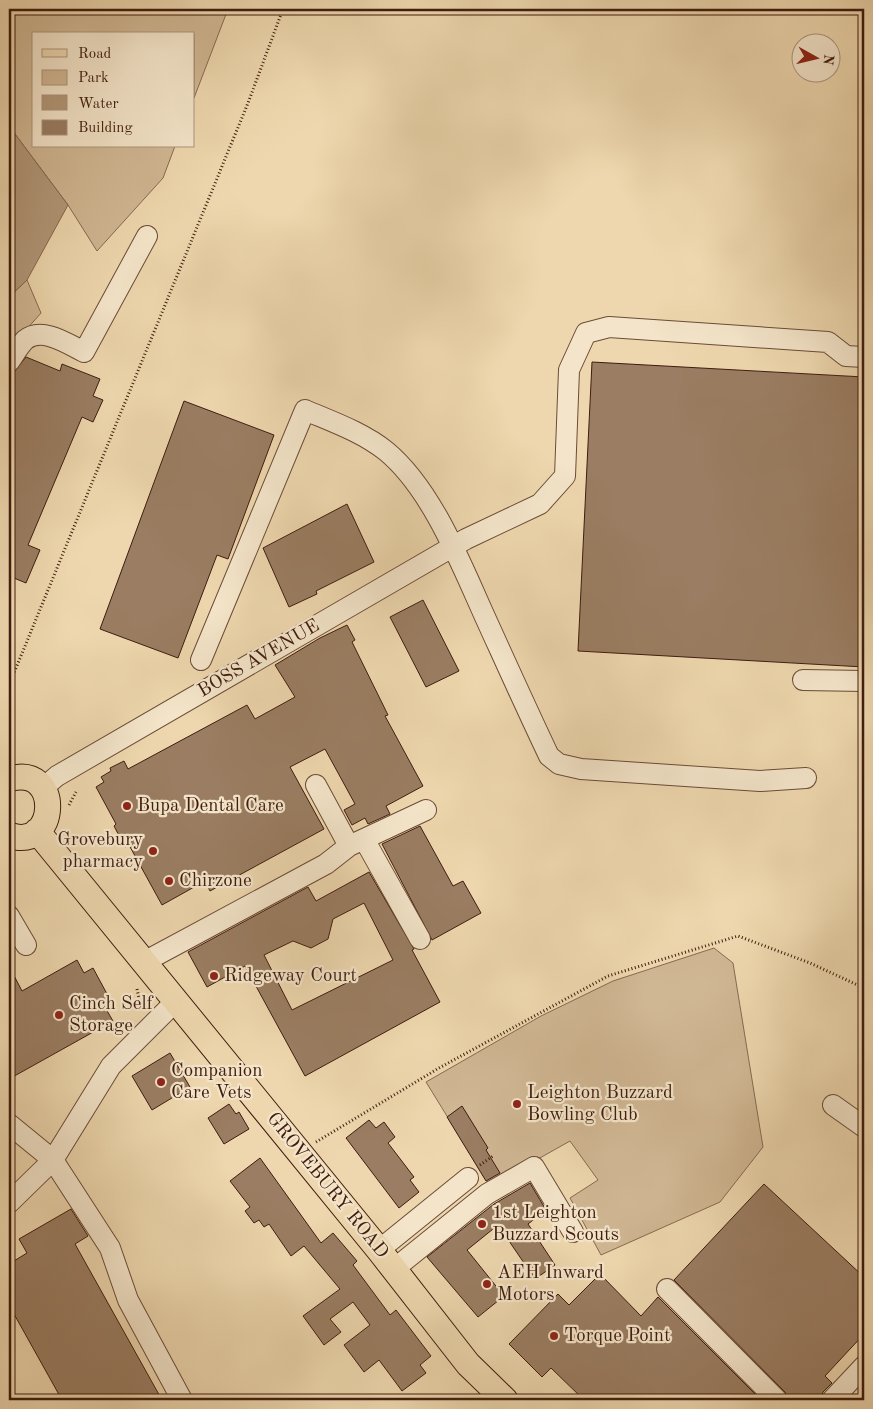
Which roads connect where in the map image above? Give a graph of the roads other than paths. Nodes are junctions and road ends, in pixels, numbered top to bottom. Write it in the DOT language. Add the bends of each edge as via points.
graph roads {
  1 [pos="147,236"];
  2 [pos="864,357"];
  3 [pos="9,362"];
  4 [pos="453,546"];
  5 [pos="201,660"];
  6 [pos="803,680"];
  7 [pos="864,681"];
  8 [pos="806,778"];
  9 [pos="9,779"];
  10 [pos="316,785"];
  11 [pos="43,788"];
  12 [pos="426,810"];
  13 [pos="37,831"];
  14 [pos="9,835"];
  15 [pos="357,843"];
  16 [pos="9,916"];
  17 [pos="420,939"];
  18 [pos="26,945"];
  19 [pos="142,963"];
  20 [pos="174,1002"];
  21 [pos="833,1105"];
  22 [pos="9,1124"];
  23 [pos="864,1126"];
  24 [pos="53,1160"];
  25 [pos="473,1172"];
  26 [pos="9,1202"];
  27 [pos="573,1232"];
  28 [pos="378,1250"];
  29 [pos="394,1269"];
  30 [pos="667,1289"];
  31 [pos="864,1366"];
  32 [pos="182,1400"];
  33 [pos="504,1400"];
  34 [pos="777,1400"];
  35 [pos="832,1400"];
  1 -- 3 [label="street" via="84,352 50,335 39,335 26,339"];
  2 -- 4 [label="street, BOSS AVENUE" via="846,356 828,342 609,327 586,332 569,370 565,476 540,504"];
  4 -- 5 [label="street" via="426,499 388,452 350,429 305,410"];
  4 -- 8 [label="street" via="548,756 559,764 581,769 760,781"];
  4 -- 11 [label="street, BOSS AVENUE" via="57,776"];
  6 -- 7 [label="street"];
  9 -- 11 [label="main road" via="21,776"];
  10 -- 15 [label="street"];
  11 -- 13 [label="main road" via="49,807 47,817"];
  12 -- 15 [label="street"];
  13 -- 14 [label="main road" via="24,837"];
  13 -- 19 [label="main road, GROVEBURY ROAD"];
  15 -- 17 [label="street"];
  15 -- 19 [label="street" via="326,864"];
  16 -- 18 [label="street"];
  19 -- 20 [label="main road, GROVEBURY ROAD"];
  20 -- 24 [label="street" via="111,1066"];
  20 -- 28 [label="main road, GROVEBURY ROAD"];
  21 -- 23 [label="street"];
  22 -- 24 [label="street"];
  24 -- 26 [label="street"];
  24 -- 32 [label="street" via="110,1248 128,1300"];
  25 -- 28 [label="street"];
  27 -- 29 [label="street" via="534,1167 487,1194"];
  28 -- 29 [label="main road, GROVEBURY ROAD"];
  29 -- 33 [label="main road, GROVEBURY ROAD" via="468,1364"];
  30 -- 34 [label="street"];
  31 -- 35 [label="street"];
}
